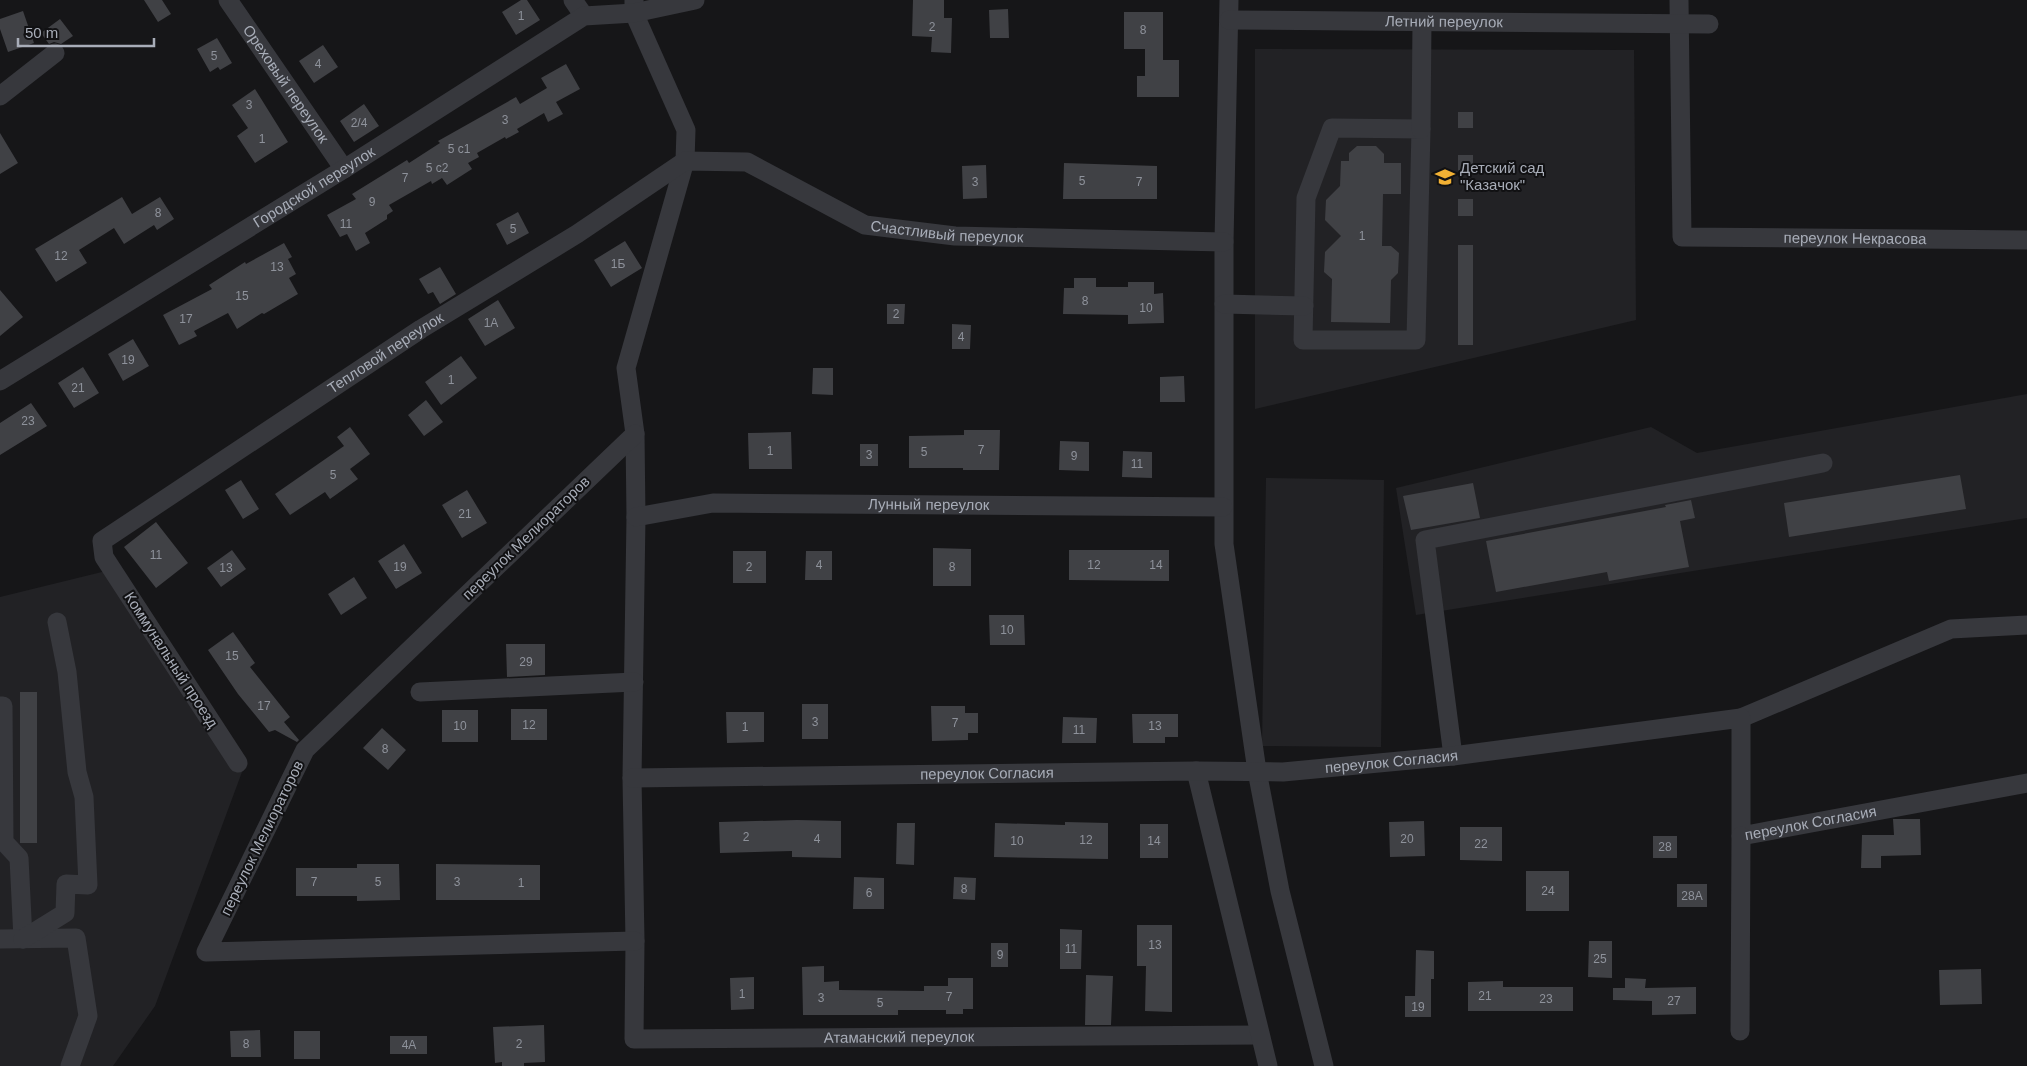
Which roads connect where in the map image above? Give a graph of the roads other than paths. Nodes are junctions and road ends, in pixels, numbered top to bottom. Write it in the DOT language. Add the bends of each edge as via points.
graph roads {
  1 [pos="228,0"];
  2 [pos="573,0"];
  3 [pos="695,0"];
  4 [pos="1229,0"];
  5 [pos="1679,0"];
  6 [pos="634,7"];
  7 [pos="584,16"];
  8 [pos="1229,20"];
  9 [pos="1422,22"];
  10 [pos="1680,23"];
  11 [pos="1709,24"];
  12 [pos="55,53"];
  13 [pos="0,96"];
  14 [pos="1421,129"];
  15 [pos="685,161"];
  16 [pos="344,169"];
  17 [pos="2027,240"];
  18 [pos="1224,242"];
  19 [pos="1224,304"];
  20 [pos="1304,306"];
  21 [pos="0,381"];
  22 [pos="635,434"];
  23 [pos="1823,463"];
  24 [pos="1223,507"];
  25 [pos="636,517"];
  26 [pos="104,556"];
  27 [pos="57,622"];
  28 [pos="2027,625"];
  29 [pos="634,682"];
  30 [pos="420,692"];
  31 [pos="0,706"];
  32 [pos="1742,718"];
  33 [pos="1453,756"];
  34 [pos="238,763"];
  35 [pos="1196,771"];
  36 [pos="1257,771"];
  37 [pos="632,778"];
  38 [pos="2027,783"];
  39 [pos="1741,836"];
  40 [pos="0,939"];
  41 [pos="23,939"];
  42 [pos="635,941"];
  43 [pos="1740,1031"];
  44 [pos="1260,1035"];
  45 [pos="70,1066"];
  46 [pos="1268,1066"];
  47 [pos="1324,1066"];
  1 -- 16 [label="street, Ореховый переулок"];
  2 -- 7 [label="street"];
  3 -- 6 [label="street"];
  4 -- 8 [label="street"];
  5 -- 10 [label="street"];
  6 -- 7 [label="street, Городской переулок"];
  6 -- 15 [label="street" via="686,130"];
  7 -- 16 [label="street, Городской переулок"];
  8 -- 9 [label="street, Летний переулок"];
  8 -- 18 [label="street"];
  9 -- 10 [label="street, Летний переулок"];
  9 -- 14 [label="street"];
  10 -- 11 [label="street, Летний переулок"];
  10 -- 17 [label="street, переулок Некрасова" via="1682,236"];
  12 -- 13 [label="street"];
  14 -- 20 [label="street" via="1332,128 1306,198"];
  14 -- 20 [label="street" via="1416,340 1303,340"];
  15 -- 18 [label="street, Счастливый переулок" via="747,162 865,225 955,236"];
  15 -- 22 [label="street" via="626,368"];
  15 -- 26 [label="street, Тепловой переулок" via="577,234 413,334 102,541"];
  16 -- 21 [label="street, Городской переулок"];
  18 -- 19 [label="street"];
  19 -- 20 [label="street"];
  19 -- 24 [label="street"];
  22 -- 25 [label="street"];
  22 -- 42 [label="street, переулок Мелиораторов" via="304,750 206,952"];
  23 -- 33 [label="street" via="1424,540"];
  24 -- 25 [label="street, Лунный переулок" via="713,503"];
  24 -- 36 [label="street" via="1224,544"];
  25 -- 29 [label="street"];
  26 -- 34 [label="street, Коммунальный проезд"];
  27 -- 41 [label="street" via="67,672 77,772 84,797 88,885 66,884 65,913"];
  28 -- 32 [label="street" via="1951,629"];
  29 -- 30 [label="street"];
  29 -- 37 [label="street"];
  31 -- 41 [label="street" via="3,706 4,842 19,858"];
  32 -- 33 [label="street, переулок Согласия"];
  32 -- 39 [label="street, переулок Согласия"];
  33 -- 36 [label="street, переулок Согласия" via="1283,772"];
  35 -- 36 [label="street, переулок Согласия"];
  35 -- 37 [label="street, переулок Согласия"];
  35 -- 44 [label="street"];
  36 -- 47 [label="street" via="1280,891"];
  37 -- 42 [label="street"];
  38 -- 39 [label="street, переулок Согласия"];
  39 -- 43 [label="street"];
  40 -- 41 [label="street"];
  41 -- 45 [label="street" via="76,938 88,1016"];
  42 -- 44 [label="street, Атаманский переулок" via="634,1039"];
  44 -- 46 [label="street"];
}
